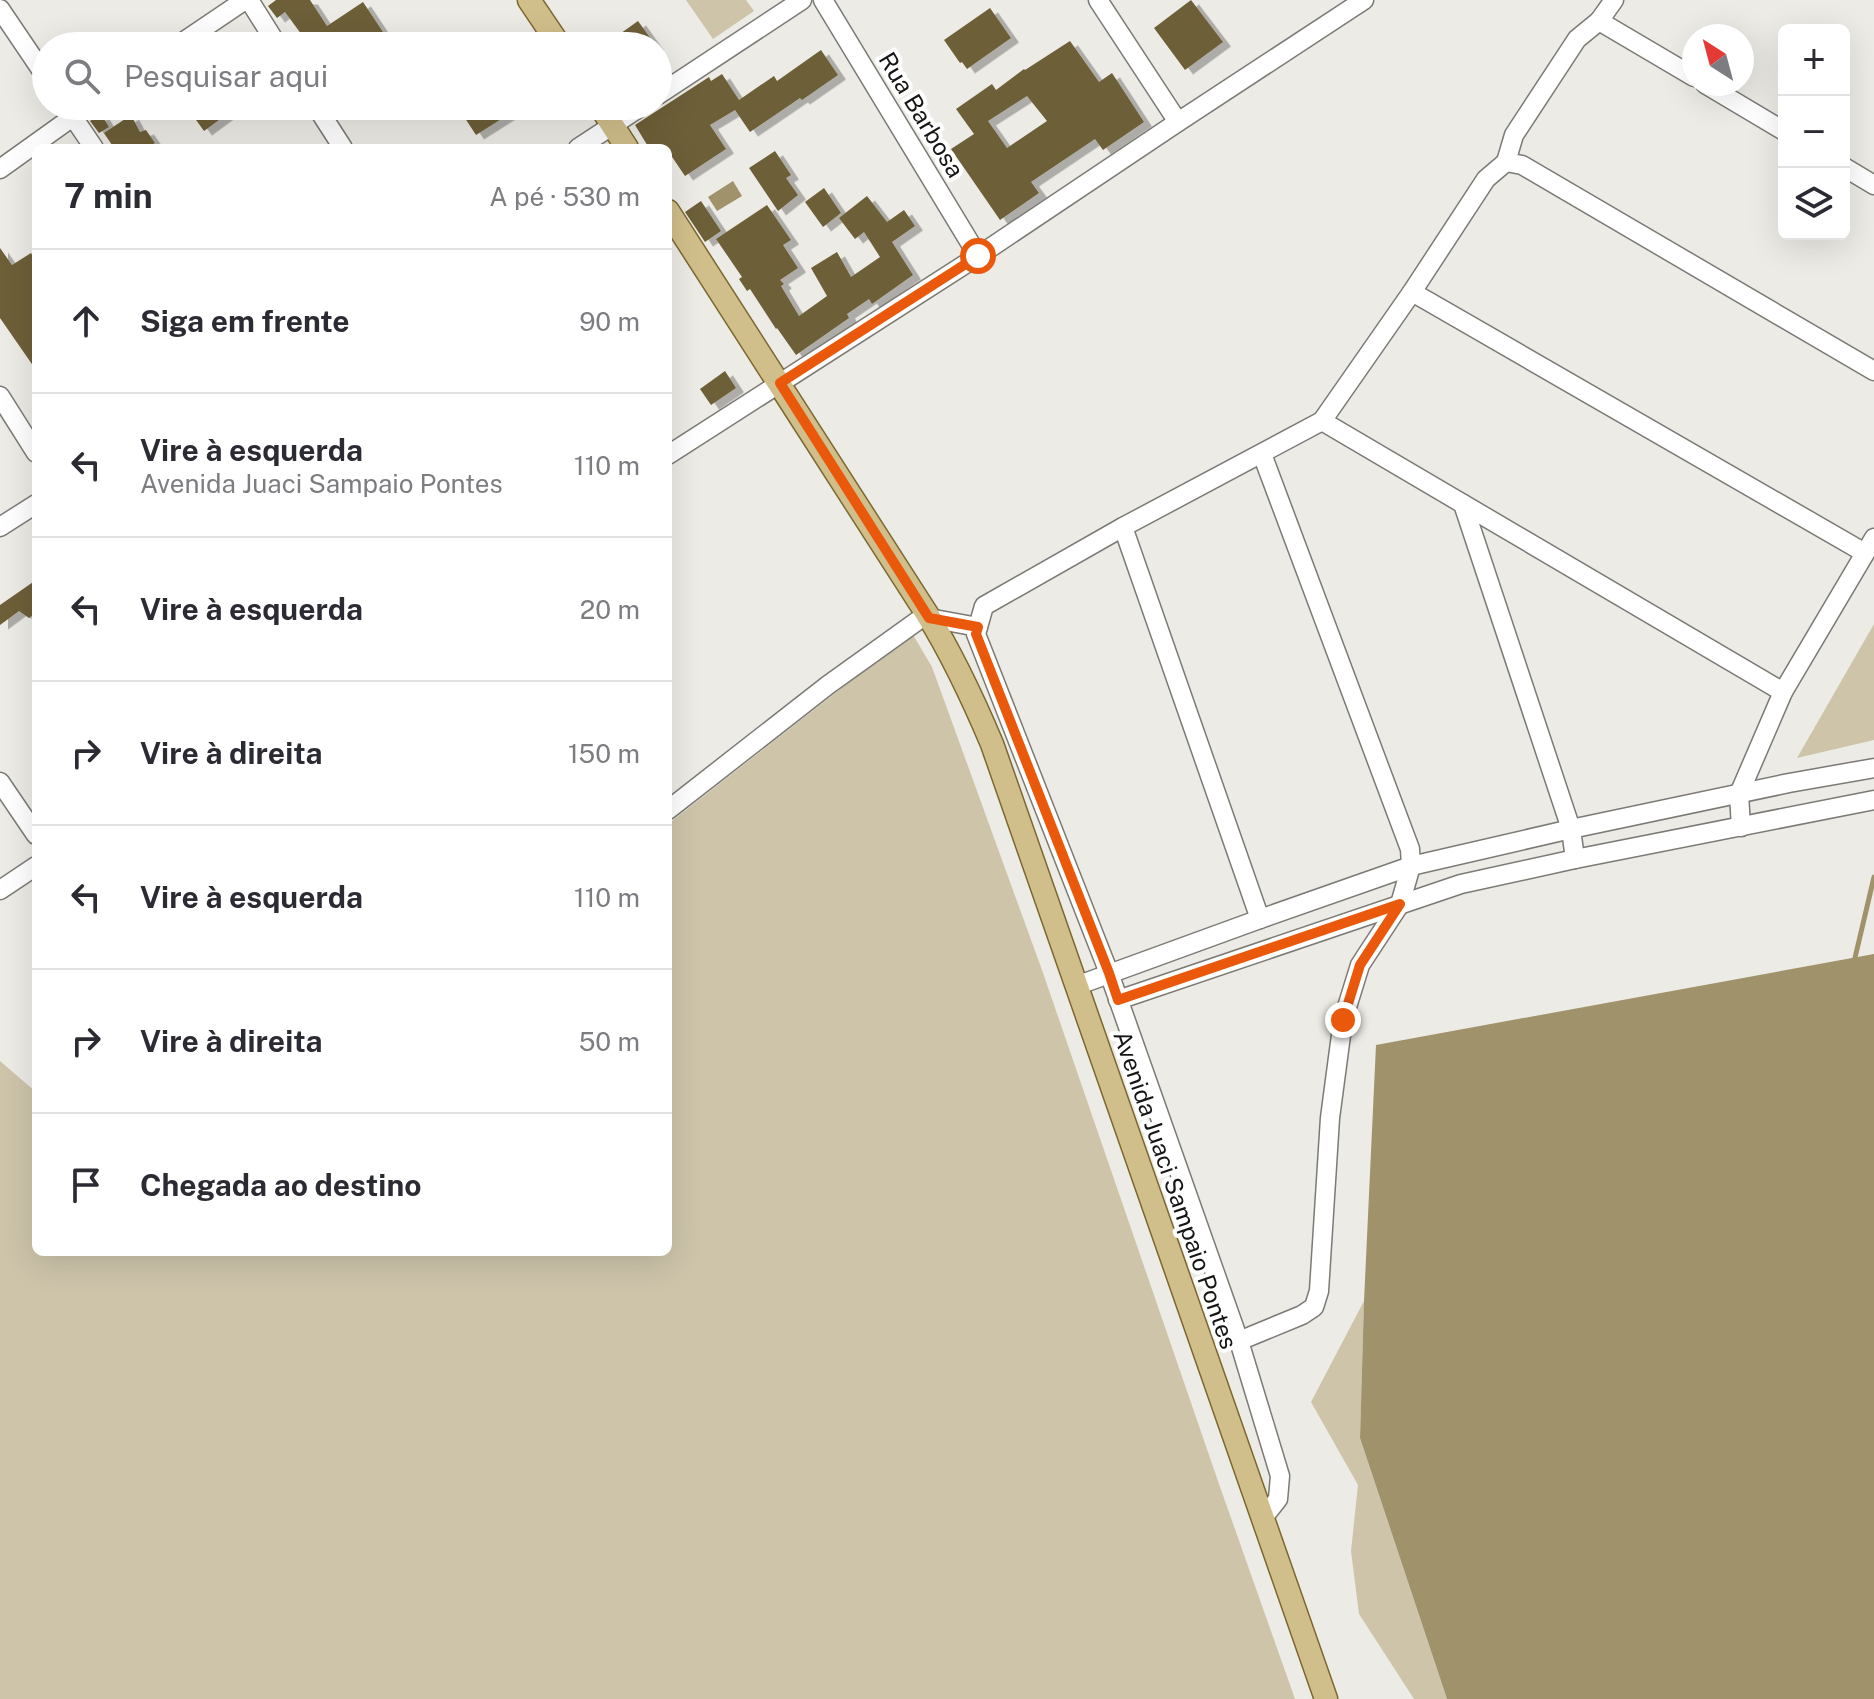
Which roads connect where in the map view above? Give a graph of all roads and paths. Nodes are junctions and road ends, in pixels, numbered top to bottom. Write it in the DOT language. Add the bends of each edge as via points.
graph roads {
  1 [pos="247,0"];
  2 [pos="529,0"];
  3 [pos="802,0"];
  4 [pos="823,0"];
  5 [pos="1098,0"];
  6 [pos="1364,0"];
  7 [pos="1613,1"];
  8 [pos="0,9"];
  9 [pos="1599,21"];
  10 [pos="198,32"];
  11 [pos="269,32"];
  12 [pos="551,32"];
  13 [pos="32,56"];
  14 [pos="1682,70"];
  15 [pos="672,86"];
  16 [pos="1725,96"];
  17 [pos="61,120"];
  18 [pos="80,120"];
  19 [pos="325,120"];
  20 [pos="610,120"];
  21 [pos="621,120"];
  22 [pos="1178,122"];
  23 [pos="613,125"];
  24 [pos="1778,127"];
  25 [pos="92,144"];
  26 [pos="340,144"];
  27 [pos="584,144"];
  28 [pos="625,144"];
  29 [pos="1506,162"];
  30 [pos="1846,168"];
  31 [pos="0,169"];
  32 [pos="1874,185"];
  33 [pos="672,217"];
  34 [pos="978,256"];
  35 [pos="1412,292"];
  36 [pos="1874,371"];
  37 [pos="780,383"];
  38 [pos="0,396"];
  39 [pos="1322,421"];
  40 [pos="32,447"];
  41 [pos="672,452"];
  42 [pos="1262,454"];
  43 [pos="1463,504"];
  44 [pos="32,507"];
  45 [pos="0,527"];
  46 [pos="1123,527"];
  47 [pos="1870,546"];
  48 [pos="928,616"];
  49 [pos="978,627"];
  50 [pos="1783,692"];
  51 [pos="1874,768"];
  52 [pos="0,782"];
  53 [pos="1739,794"];
  54 [pos="1874,800"];
  55 [pos="672,807"];
  56 [pos="1741,827"];
  57 [pos="32,829"];
  58 [pos="1571,829"];
  59 [pos="1575,859"];
  60 [pos="1411,866"];
  61 [pos="32,869"];
  62 [pos="0,890"];
  63 [pos="1400,904"];
  64 [pos="1260,919"];
  65 [pos="1109,973"];
  66 [pos="1076,986"];
  67 [pos="1118,1000"];
  68 [pos="1239,1341"];
  69 [pos="1263,1518"];
  70 [pos="1326,1699"];
  1 -- 10 [label="street"];
  1 -- 11 [label="street"];
  2 -- 12 [label="main road"];
  3 -- 15 [label="street"];
  4 -- 34 [label="street, Rua Barbosa"];
  5 -- 22 [label="street"];
  6 -- 22 [label="street"];
  7 -- 9 [label="street"];
  8 -- 13 [label="street"];
  9 -- 14 [label="street"];
  9 -- 29 [label="street" via="1577,39 1561,63 1514,135"];
  16 -- 24 [label="street"];
  17 -- 31 [label="street"];
  18 -- 25 [label="street"];
  19 -- 26 [label="street"];
  20 -- 23 [label="main road"];
  21 -- 23 [label="street"];
  22 -- 34 [label="street"];
  23 -- 27 [label="street"];
  23 -- 28 [label="main road"];
  29 -- 35 [label="street" via="1486,179"];
  29 -- 36 [label="street" via="1522,165"];
  30 -- 32 [label="street"];
  33 -- 37 [label="main road, Avenida Juaci Sampaio Pontes"];
  34 -- 37 [label="street"];
  35 -- 39 [label="street"];
  35 -- 47 [label="street"];
  37 -- 41 [label="street"];
  37 -- 48 [label="main road, Avenida Juaci Sampaio Pontes"];
  38 -- 40 [label="street"];
  39 -- 42 [label="street"];
  39 -- 43 [label="street"];
  42 -- 46 [label="street"];
  42 -- 60 [label="street" via="1410,849"];
  43 -- 50 [label="street"];
  43 -- 58 [label="street"];
  44 -- 45 [label="street"];
  46 -- 49 [label="street" via="984,606"];
  46 -- 64 [label="street"];
  47 -- 50 [label="street"];
  48 -- 49 [label="street"];
  48 -- 55 [label="street" via="828,685"];
  48 -- 66 [label="main road, Avenida Juaci Sampaio Pontes" via="951,653 992,744"];
  49 -- 65 [label="street" via="976,634"];
  50 -- 53 [label="street"];
  51 -- 53 [label="street"];
  52 -- 57 [label="street"];
  53 -- 56 [label="street"];
  53 -- 58 [label="street"];
  54 -- 56 [label="street"];
  56 -- 59 [label="street"];
  58 -- 59 [label="street"];
  58 -- 60 [label="street"];
  59 -- 63 [label="street" via="1461,884"];
  60 -- 63 [label="street"];
  60 -- 64 [label="street"];
  61 -- 62 [label="street"];
  63 -- 67 [label="street"];
  63 -- 68 [label="street" via="1360,965 1343,1020 1314,1307"];
  64 -- 65 [label="street"];
  65 -- 66 [label="street"];
  65 -- 67 [label="street"];
  66 -- 69 [label="main road, Avenida Juaci Sampaio Pontes"];
  67 -- 68 [label="street"];
  68 -- 69 [label="street" via="1280,1476 1278,1499"];
  69 -- 70 [label="main road, Avenida Juaci Sampaio Pontes"];
}
